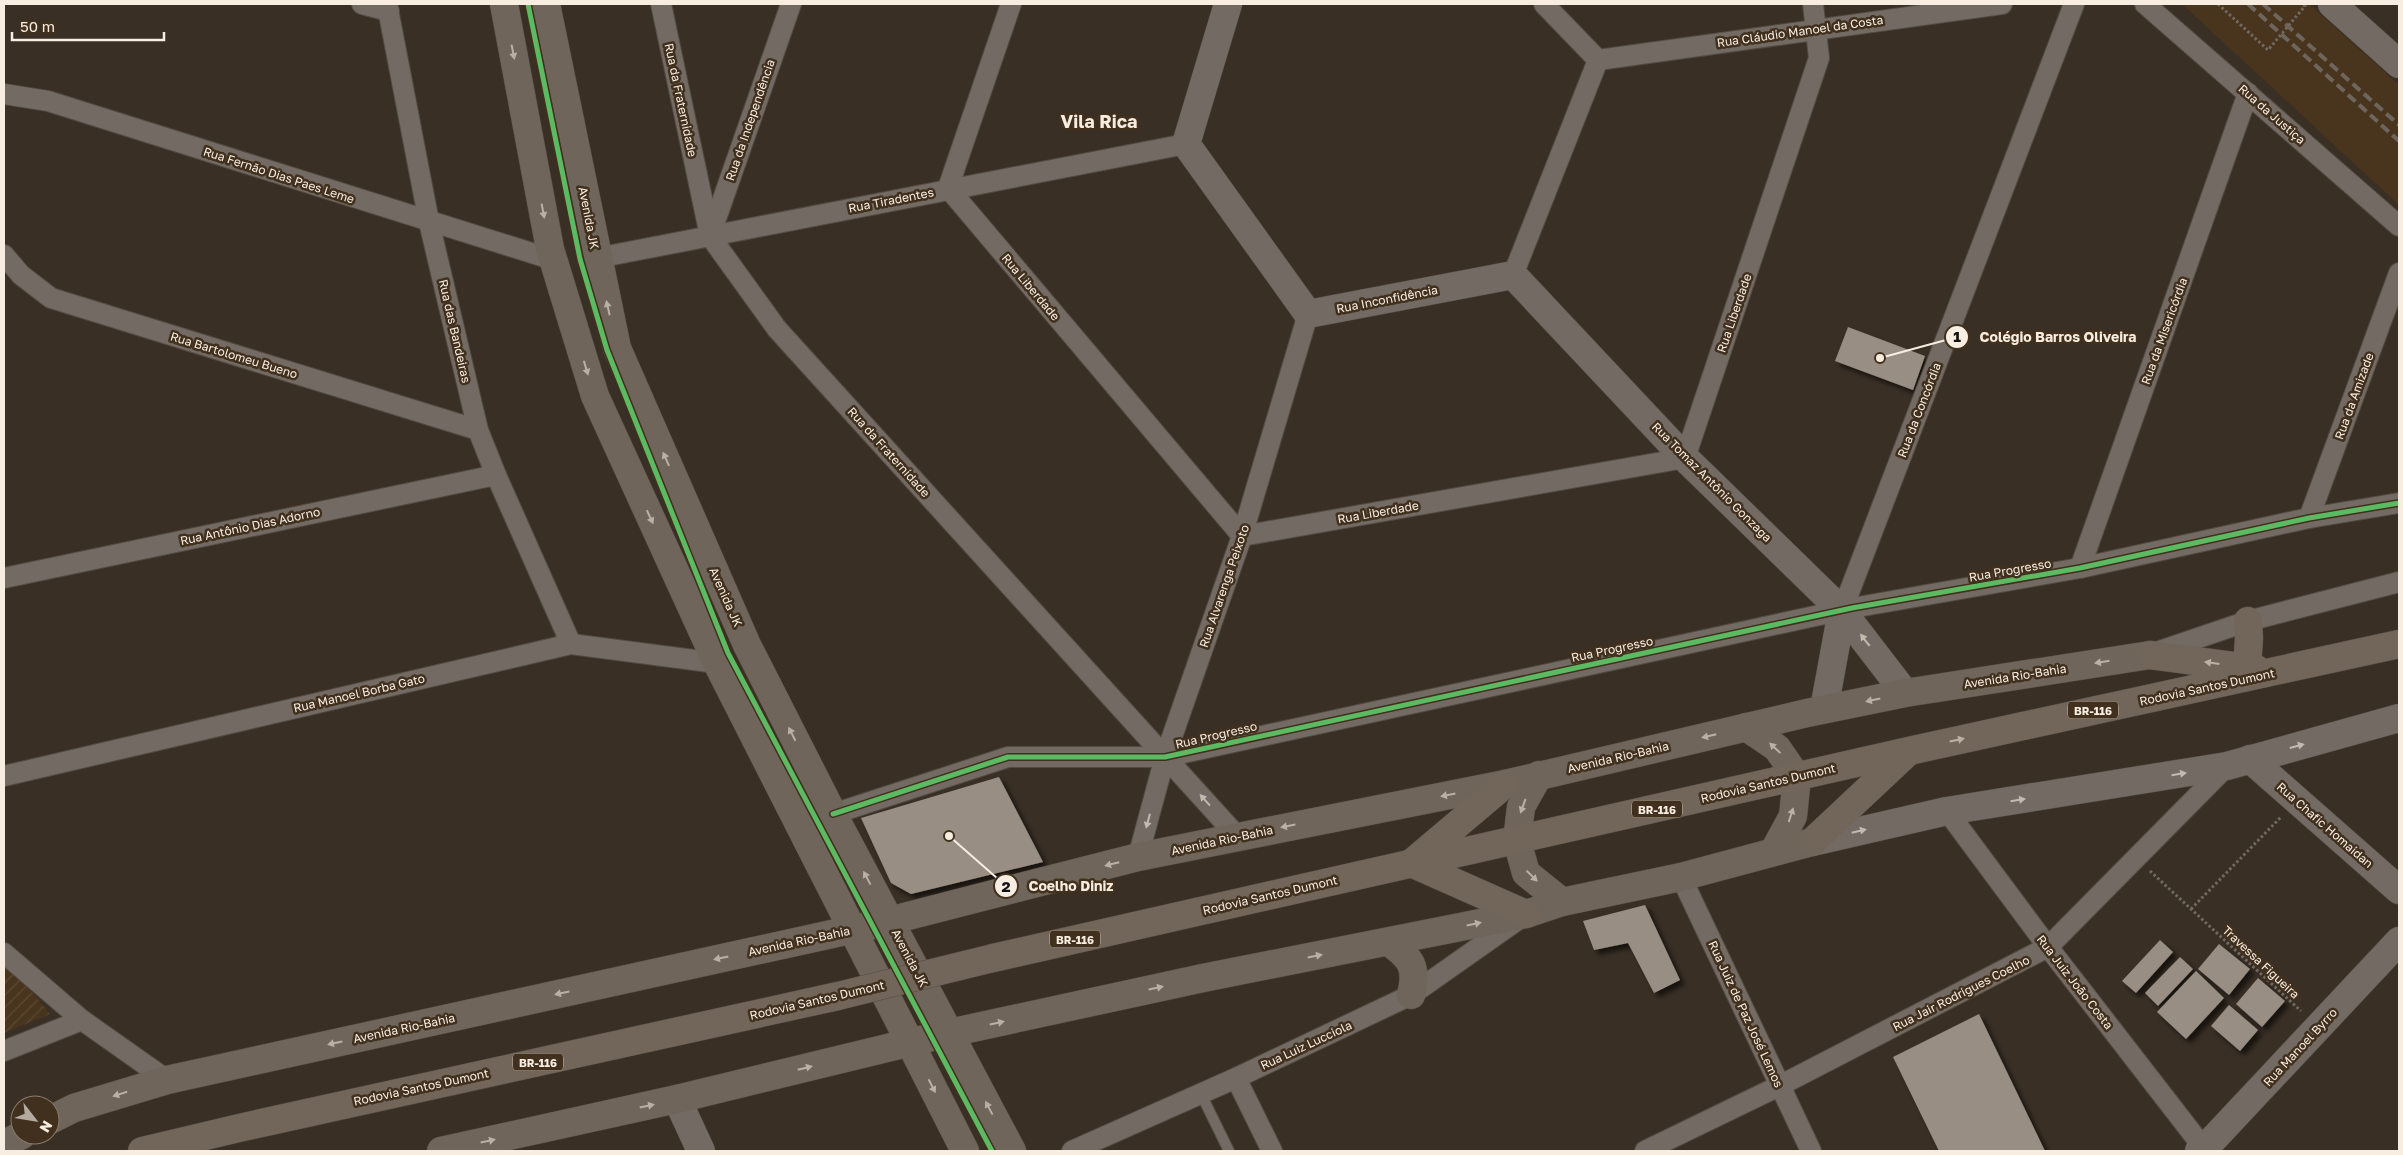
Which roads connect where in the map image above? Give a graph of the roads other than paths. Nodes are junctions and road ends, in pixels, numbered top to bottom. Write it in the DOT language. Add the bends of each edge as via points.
graph roads {
  1 [pos="362,4"];
  2 [pos="504,4"];
  3 [pos="546,4"];
  4 [pos="662,4"];
  5 [pos="791,4"];
  6 [pos="1011,4"];
  7 [pos="1228,4"];
  8 [pos="1544,4"];
  9 [pos="1813,4"];
  10 [pos="2002,4"];
  11 [pos="2074,4"];
  12 [pos="2145,4"];
  13 [pos="2332,4"];
  14 [pos="388,7"];
  15 [pos="1816,29"];
  16 [pos="1598,60"];
  17 [pos="2399,64"];
  18 [pos="2248,93"];
  19 [pos="4,94"];
  20 [pos="1186,144"];
  21 [pos="948,188"];
  22 [pos="429,222"];
  23 [pos="2399,226"];
  24 [pos="710,236"];
  25 [pos="4,255"];
  26 [pos="597,258"];
  27 [pos="554,260"];
  28 [pos="2399,273"];
  29 [pos="1513,275"];
  30 [pos="1308,314"];
  31 [pos="478,430"];
  32 [pos="1685,458"];
  33 [pos="496,474"];
  34 [pos="2399,503"];
  35 [pos="2310,518"];
  36 [pos="1242,536"];
  37 [pos="2080,568"];
  38 [pos="4,578"];
  39 [pos="2399,582"];
  40 [pos="1842,611"];
  41 [pos="2248,621"];
  42 [pos="571,644"];
  43 [pos="2399,644"];
  44 [pos="2150,655"];
  45 [pos="717,663"];
  46 [pos="2247,668"];
  47 [pos="2277,672"];
  48 [pos="1905,693"];
  49 [pos="1824,709"];
  50 [pos="2399,718"];
  51 [pos="1746,727"];
  52 [pos="1909,751"];
  53 [pos="1165,757"];
  54 [pos="2239,763"];
  55 [pos="1539,775"];
  56 [pos="4,776"];
  57 [pos="1797,777"];
  58 [pos="1504,784"];
  59 [pos="1947,811"];
  60 [pos="833,814"];
  61 [pos="1238,836"];
  62 [pos="1517,840"];
  63 [pos="1812,842"];
  64 [pos="1774,851"];
  65 [pos="1138,857"];
  66 [pos="1411,863"];
  67 [pos="1681,877"];
  68 [pos="2399,890"];
  69 [pos="1562,902"];
  70 [pos="1526,914"];
  71 [pos="890,921"];
  72 [pos="854,929"];
  73 [pos="2399,941"];
  74 [pos="1389,942"];
  75 [pos="2048,948"];
  76 [pos="4,953"];
  77 [pos="1411,995"];
  78 [pos="82,1020"];
  79 [pos="949,1033"];
  80 [pos="910,1043"];
  81 [pos="4,1050"];
  82 [pos="1236,1078"];
  83 [pos="167,1080"];
  84 [pos="1780,1086"];
  85 [pos="1201,1094"];
  86 [pos="677,1099"];
  87 [pos="60,1115"];
  88 [pos="2203,1150"];
  89 [pos="142,1151"];
  90 [pos="441,1151"];
  91 [pos="701,1151"];
  92 [pos="965,1151"];
  93 [pos="1012,1151"];
  94 [pos="1072,1151"];
  95 [pos="1229,1151"];
  96 [pos="1272,1151"];
  97 [pos="1645,1151"];
  98 [pos="1811,1151"];
  1 -- 14 [label="street"];
  2 -- 27 [label="main road, one-way"];
  3 -- 26 [label="main road, Avenida JK"];
  4 -- 24 [label="street, Rua da Fraternidade"];
  5 -- 24 [label="street, Rua da Independência"];
  6 -- 21 [label="street"];
  7 -- 20 [label="street"];
  8 -- 16 [label="street"];
  9 -- 15 [label="street, Rua Liberdade"];
  10 -- 15 [label="street, Rua Cláudio Manoel da Costa"];
  11 -- 40 [label="street, Rua da Concórdia"];
  12 -- 18 [label="street, Rua da Justiça"];
  13 -- 17 [label="street"];
  14 -- 22 [label="street, Rua das Bandeiras"];
  15 -- 16 [label="street, Rua Cláudio Manoel da Costa"];
  15 -- 32 [label="street, Rua Liberdade" via="1819,58"];
  16 -- 29 [label="street"];
  18 -- 23 [label="street, Rua da Justiça"];
  18 -- 37 [label="street, Rua da Misericórdia"];
  19 -- 22 [label="street, Rua Fernão Dias Paes Leme" via="48,101"];
  20 -- 21 [label="street, Rua Tiradentes"];
  20 -- 30 [label="street"];
  21 -- 24 [label="street, Rua Tiradentes"];
  21 -- 36 [label="street, Rua Liberdade"];
  22 -- 27 [label="street, Rua Fernão Dias Paes Leme"];
  22 -- 31 [label="street, Rua das Bandeiras"];
  24 -- 26 [label="street, Rua Tiradentes"];
  24 -- 53 [label="street, Rua da Fraternidade" via="777,328"];
  25 -- 31 [label="street, Rua Bartolomeu Bueno" via="21,275 51,298"];
  60 -- 26 [label="main road, Avenida JK, one-way" via="747,645 617,348"];
  27 -- 45 [label="main road, one-way" via="595,396"];
  28 -- 35 [label="street, Rua da Amizade"];
  29 -- 30 [label="street, Rua Inconfidência"];
  29 -- 32 [label="street, Rua Tomaz Antônio Gonzaga"];
  30 -- 36 [label="street, Rua Alvarenga Peixoto"];
  31 -- 33 [label="street, Rua das Bandeiras"];
  32 -- 36 [label="street, Rua Liberdade"];
  32 -- 40 [label="street, Rua Tomaz Antônio Gonzaga"];
  33 -- 38 [label="street, Rua Antônio Dias Adorno"];
  33 -- 42 [label="street, Rua das Bandeiras"];
  34 -- 35 [label="street, Rua Progresso"];
  35 -- 37 [label="street, Rua Progresso"];
  36 -- 53 [label="street, Rua Alvarenga Peixoto"];
  37 -- 40 [label="street, Rua Progresso"];
  39 -- 41 [label="street, Avenida Rio-Bahia"];
  48 -- 40 [label="street, Rua Tomaz Antônio Gonzaga, one-way"];
  40 -- 49 [label="street, Rua da Concórdia"];
  40 -- 53 [label="street, Rua Progresso"];
  41 -- 44 [label="street, Avenida Rio-Bahia"];
  41 -- 46 [label="highway"];
  42 -- 45 [label="street, Rua Manoel Borba Gato"];
  42 -- 56 [label="street, Rua Manoel Borba Gato"];
  43 -- 47 [label="highway, Rodovia Santos Dumont / BR-116"];
  46 -- 44 [label="highway, one-way"];
  44 -- 48 [label="main road, Avenida Rio-Bahia, one-way"];
  45 -- 72 [label="main road"];
  46 -- 47 [label="highway"];
  52 -- 47 [label="highway, Rodovia Santos Dumont / BR-116, one-way"];
  48 -- 49 [label="main road, Avenida Rio-Bahia, one-way"];
  49 -- 51 [label="main road, Avenida Rio-Bahia"];
  54 -- 50 [label="street, one-way"];
  51 -- 55 [label="main road, Avenida Rio-Bahia, one-way"];
  57 -- 51 [label="main road, one-way" via="1777,748"];
  52 -- 57 [label="highway, Rodovia Santos Dumont / BR-116"];
  52 -- 63 [label="highway"];
  53 -- 60 [label="street, Rua Progresso" via="1008,757"];
  61 -- 53 [label="street, Rua da Fraternidade, one-way"];
  53 -- 65 [label="street, Rua Alvarenga Peixoto, one-way"];
  59 -- 54 [label="street, one-way"];
  54 -- 68 [label="street, Rua Chafic Homaidan" via="2297,800"];
  54 -- 75 [label="street, Rua Jair Rodrigues Coelho" via="2136,858"];
  55 -- 58 [label="main road, Avenida Rio-Bahia"];
  55 -- 62 [label="main road, one-way" via="1520,807"];
  57 -- 62 [label="highway, Rodovia Santos Dumont / BR-116"];
  64 -- 57 [label="main road, one-way" via="1793,816"];
  58 -- 61 [label="main road, Avenida Rio-Bahia, one-way"];
  58 -- 66 [label="highway"];
  63 -- 59 [label="street, one-way"];
  59 -- 75 [label="street, Rua Juiz João Costa"];
  71 -- 60 [label="main road, Avenida JK, one-way"];
  61 -- 65 [label="main road, Avenida Rio-Bahia"];
  62 -- 66 [label="highway, Rodovia Santos Dumont / BR-116"];
  62 -- 69 [label="main road, one-way" via="1526,873"];
  63 -- 64 [label="main road"];
  64 -- 67 [label="main road"];
  65 -- 71 [label="main road, Avenida Rio-Bahia, one-way"];
  66 -- 70 [label="highway"];
  66 -- 89 [label="highway, Rodovia Santos Dumont / BR-116, bridge" via="838,996"];
  67 -- 69 [label="main road"];
  67 -- 84 [label="street, Rua Juiz de Paz José Lemos"];
  69 -- 70 [label="main road"];
  74 -- 70 [label="main road, one-way"];
  70 -- 77 [label="street, Rua Luiz Lucciola"];
  71 -- 72 [label="main road, Avenida Rio-Bahia"];
  71 -- 79 [label="main road, Avenida JK"];
  72 -- 80 [label="main road"];
  72 -- 83 [label="main road, Avenida Rio-Bahia, one-way"];
  73 -- 88 [label="street, Rua Manoel Byrro"];
  74 -- 77 [label="main road" via="1411,962 1415,979"];
  79 -- 74 [label="main road, one-way" via="1202,978"];
  75 -- 84 [label="street, Rua Jair Rodrigues Coelho"];
  75 -- 88 [label="street, Rua Juiz João Costa"];
  76 -- 78 [label="street"];
  77 -- 82 [label="street, Rua Luiz Lucciola"];
  78 -- 81 [label="street"];
  78 -- 83 [label="street"];
  79 -- 80 [label="main road"];
  93 -- 79 [label="main road, Avenida JK, one-way"];
  86 -- 80 [label="main road, one-way"];
  80 -- 92 [label="main road, one-way"];
  82 -- 85 [label="street, Rua Luiz Lucciola"];
  82 -- 96 [label="street"];
  83 -- 87 [label="main road, Avenida Rio-Bahia, one-way"];
  84 -- 97 [label="street, Rua Jair Rodrigues Coelho"];
  84 -- 98 [label="street, Rua Juiz de Paz José Lemos"];
  85 -- 94 [label="street, Rua Luiz Lucciola"];
  85 -- 95 [label="lane"];
  90 -- 86 [label="main road, one-way"];
  86 -- 91 [label="street"];
}
